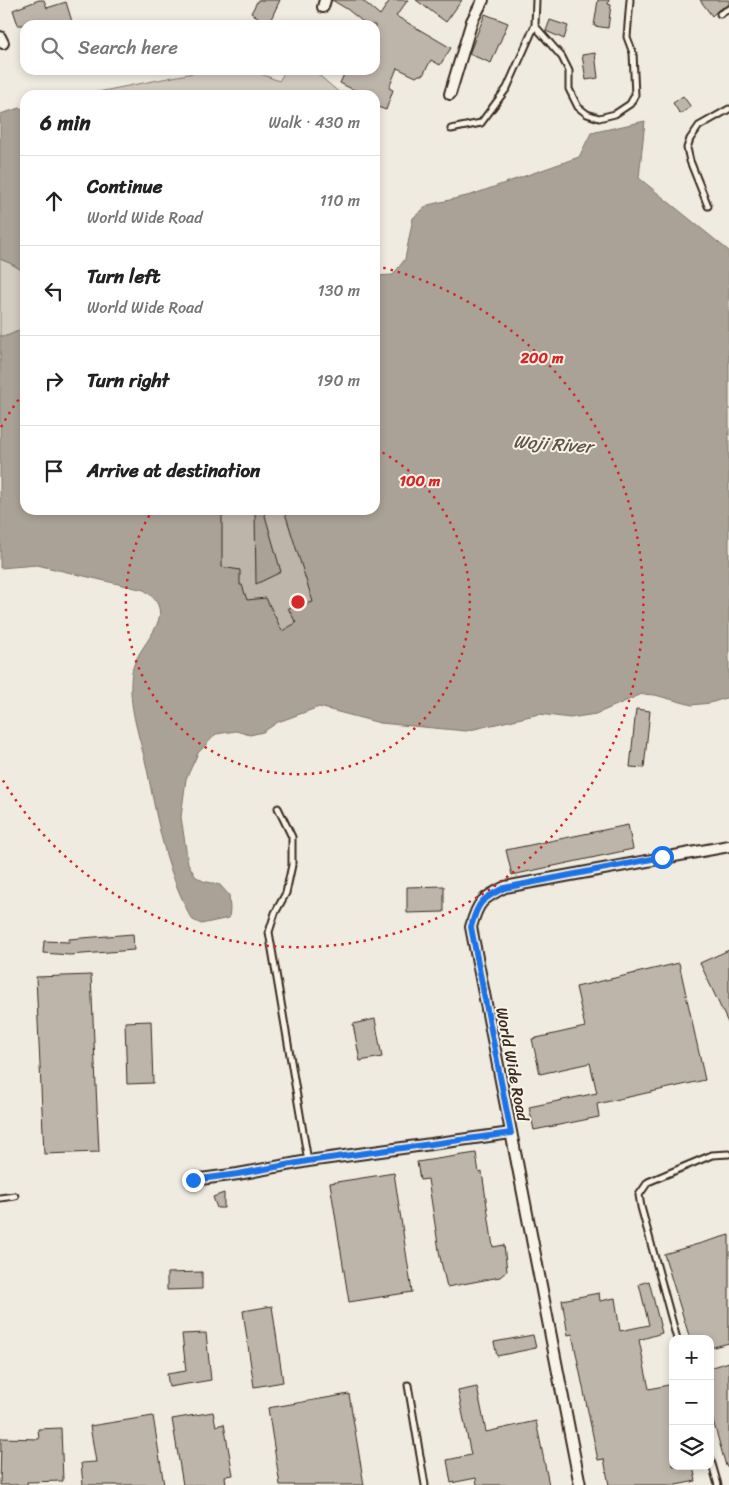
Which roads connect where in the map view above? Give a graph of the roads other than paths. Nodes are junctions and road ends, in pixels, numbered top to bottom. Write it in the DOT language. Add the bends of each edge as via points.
graph roads {
  1 [pos="482,0"];
  2 [pos="536,0"];
  3 [pos="630,0"];
  4 [pos="729,9"];
  5 [pos="720,14"];
  6 [pos="535,26"];
  7 [pos="450,94"];
  8 [pos="729,109"];
  9 [pos="452,129"];
  10 [pos="708,206"];
  11 [pos="278,808"];
  12 [pos="729,846"];
  13 [pos="511,1133"];
  14 [pos="729,1154"];
  15 [pos="308,1161"];
  16 [pos="193,1180"];
  17 [pos="15,1196"];
  18 [pos="0,1198"];
  19 [pos="676,1335"];
  20 [pos="408,1385"];
  21 [pos="714,1470"];
  22 [pos="425,1485"];
  23 [pos="580,1485"];
  24 [pos="718,1485"];
  1 -- 7 [label="street" via="472,21"];
  2 -- 6 [label="lane"];
  3 -- 6 [label="lane" via="628,37 633,54 635,95 630,104 615,114 599,118 578,108 569,89 569,71 562,57"];
  4 -- 5 [label="lane"];
  6 -- 9 [label="lane" via="507,88 481,123"];
  8 -- 10 [label="lane" via="700,126 687,148"];
  11 -- 15 [label="lane" via="292,837 292,865 286,893 269,932"];
  12 -- 13 [label="street, World Wide Road" via="504,888 485,898 476,910 471,927"];
  13 -- 15 [label="street"];
  13 -- 23 [label="street, World Wide Road"];
  14 -- 19 [label="lane" via="712,1155 648,1182 639,1195"];
  15 -- 16 [label="street"];
  17 -- 18 [label="lane"];
  20 -- 22 [label="lane"];
  21 -- 24 [label="lane"];
}
